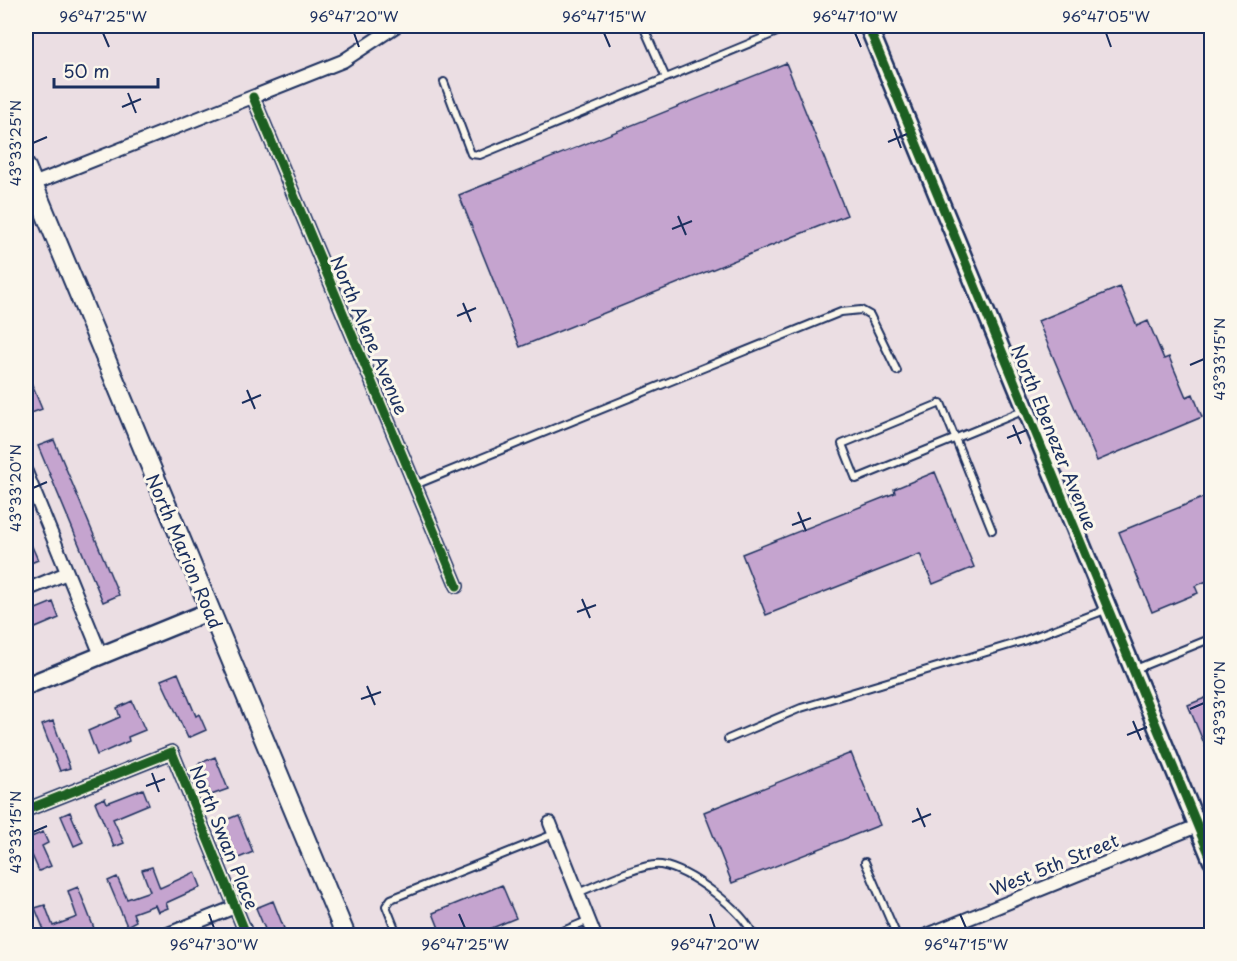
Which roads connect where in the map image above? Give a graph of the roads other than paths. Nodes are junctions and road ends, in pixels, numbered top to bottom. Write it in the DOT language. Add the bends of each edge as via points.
graph roads {
  1 [pos="396,26"];
  2 [pos="643,26"];
  3 [pos="784,26"];
  4 [pos="892,26"];
  5 [pos="869,30"];
  6 [pos="666,78"];
  7 [pos="444,82"];
  8 [pos="253,97"];
  9 [pos="26,167"];
  10 [pos="33,184"];
  11 [pos="897,371"];
  12 [pos="1026,410"];
  13 [pos="955,439"];
  14 [pos="26,472"];
  15 [pos="415,485"];
  16 [pos="992,530"];
  17 [pos="67,573"];
  18 [pos="457,586"];
  19 [pos="26,590"];
  20 [pos="1107,609"];
  21 [pos="210,611"];
  22 [pos="1212,638"];
  23 [pos="101,655"];
  24 [pos="1133,670"];
  25 [pos="26,686"];
  26 [pos="728,739"];
  27 [pos="26,810"];
  28 [pos="1204,823"];
  29 [pos="553,828"];
  30 [pos="1212,861"];
  31 [pos="865,862"];
  32 [pos="578,893"];
  33 [pos="235,907"];
  34 [pos="589,921"];
  35 [pos="163,936"];
  36 [pos="247,936"];
  37 [pos="345,936"];
  38 [pos="398,936"];
  39 [pos="551,936"];
  40 [pos="595,936"];
  41 [pos="754,936"];
  42 [pos="897,936"];
  43 [pos="926,936"];
  1 -- 8 [label="street" via="344,61"];
  2 -- 6 [label="lane"];
  3 -- 6 [label="lane"];
  4 -- 5 [label="lane"];
  5 -- 12 [label="street, North Ebenezer Avenue"];
  6 -- 7 [label="lane" via="480,155 471,154"];
  8 -- 10 [label="street"];
  8 -- 15 [label="street, North Alene Avenue"];
  9 -- 10 [label="main road, North Marion Road"];
  10 -- 21 [label="main road, North Marion Road"];
  11 -- 15 [label="lane" via="870,315 861,310 842,312"];
  12 -- 13 [label="lane"];
  12 -- 20 [label="street, North Ebenezer Avenue"];
  13 -- 13 [label="lane" via="856,480 842,444 940,403"];
  13 -- 16 [label="lane"];
  14 -- 17 [label="street"];
  15 -- 18 [label="street, North Alene Avenue"];
  17 -- 19 [label="street"];
  17 -- 23 [label="street"];
  20 -- 24 [label="street, North Ebenezer Avenue"];
  20 -- 26 [label="lane" via="1023,641 801,708"];
  21 -- 23 [label="street"];
  21 -- 37 [label="main road, North Marion Road"];
  22 -- 24 [label="lane"];
  23 -- 25 [label="street"];
  24 -- 28 [label="street, North Ebenezer Avenue"];
  27 -- 33 [label="street, North Swan Place" via="172,752"];
  28 -- 30 [label="street, North Ebenezer Avenue"];
  28 -- 43 [label="street, West 5th Street"];
  29 -- 32 [label="street"];
  29 -- 38 [label="lane" via="391,899 386,906"];
  31 -- 42 [label="lane"];
  32 -- 34 [label="street"];
  32 -- 41 [label="lane" via="636,870 660,865 690,878 728,903"];
  33 -- 35 [label="street"];
  33 -- 36 [label="street, North Swan Place"];
  34 -- 39 [label="lane"];
  34 -- 40 [label="street"];
}
